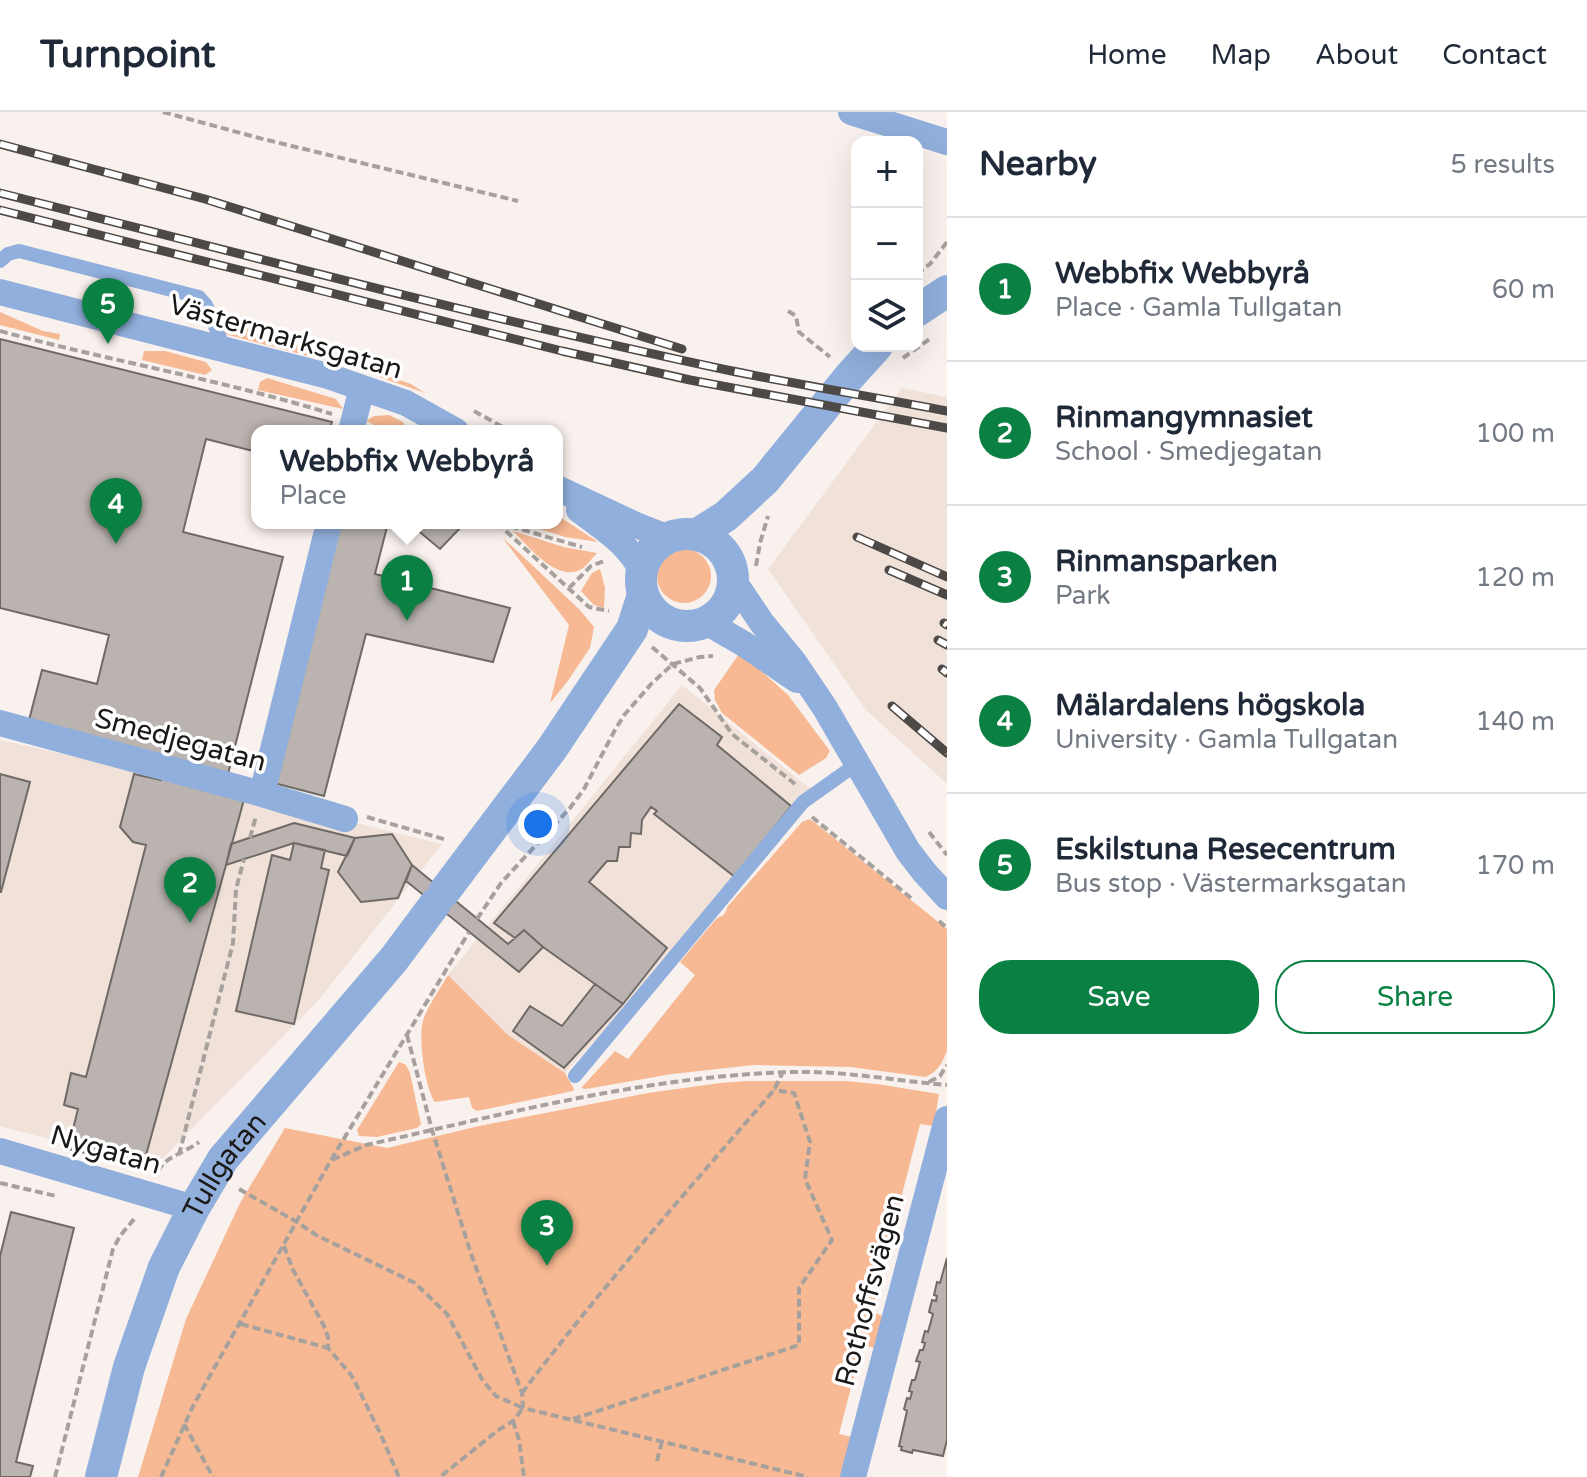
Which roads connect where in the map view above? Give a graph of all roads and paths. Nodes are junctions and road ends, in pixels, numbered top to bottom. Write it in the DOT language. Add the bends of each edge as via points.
graph roads {
  1 [pos="163,112"];
  2 [pos="851,112"];
  3 [pos="947,142"];
  4 [pos="518,201"];
  5 [pos="947,242"];
  6 [pos="0,261"];
  7 [pos="923,269"];
  8 [pos="947,291"];
  9 [pos="0,292"];
  10 [pos="788,311"];
  11 [pos="928,322"];
  12 [pos="0,331"];
  13 [pos="837,349"];
  14 [pos="225,350"];
  15 [pos="890,352"];
  16 [pos="362,388"];
  17 [pos="351,425"];
  18 [pos="353,425"];
  19 [pos="445,425"];
  20 [pos="765,480"];
  21 [pos="563,494"];
  22 [pos="563,496"];
  23 [pos="769,514"];
  24 [pos="328,529"];
  25 [pos="505,529"];
  26 [pos="519,529"];
  27 [pos="683,536"];
  28 [pos="588,549"];
  29 [pos="599,553"];
  30 [pos="740,572"];
  31 [pos="642,583"];
  32 [pos="569,588"];
  33 [pos="613,612"];
  34 [pos="693,624"];
  35 [pos="648,644"];
  36 [pos="724,657"];
  37 [pos="673,664"];
  38 [pos="810,688"];
  39 [pos="0,723"];
  40 [pos="551,750"];
  41 [pos="858,763"];
  42 [pos="262,794"];
  43 [pos="345,819"];
  44 [pos="450,840"];
  45 [pos="244,859"];
  46 [pos="947,897"];
  47 [pos="477,919"];
  48 [pos="469,932"];
  49 [pos="407,1035"];
  50 [pos="947,1065"];
  51 [pos="783,1072"];
  52 [pos="575,1076"];
  53 [pos="927,1083"];
  54 [pos="947,1085"];
  55 [pos="774,1090"];
  56 [pos="947,1119"];
  57 [pos="432,1130"];
  58 [pos="0,1151"];
  59 [pos="331,1160"];
  60 [pos="149,1195"];
  61 [pos="194,1208"];
  62 [pos="297,1222"];
  63 [pos="284,1246"];
  64 [pos="241,1324"];
  65 [pos="328,1348"];
  66 [pos="522,1393"];
  67 [pos="523,1408"];
  68 [pos="570,1420"];
  69 [pos="513,1421"];
  70 [pos="184,1424"];
  71 [pos="662,1441"];
  72 [pos="657,1461"];
  73 [pos="55,1477"];
  74 [pos="101,1477"];
  75 [pos="161,1477"];
  76 [pos="213,1477"];
  77 [pos="399,1477"];
  78 [pos="440,1477"];
  79 [pos="524,1477"];
  80 [pos="808,1477"];
  81 [pos="853,1477"];
  1 -- 4 [label="path"];
  2 -- 3 [label="street"];
  5 -- 7 [label="path"];
  6 -- 14 [label="lane" via="19,251 199,297"];
  8 -- 11 [label="street"];
  9 -- 14 [label="street, Västermarksgatan"];
  10 -- 13 [label="path" via="796,316 799,332 831,357"];
  12 -- 17 [label="path" via="312,408"];
  14 -- 16 [label="street, Västermarksgatan"];
  15 -- 20 [label="street" via="849,377"];
  16 -- 18 [label="street"];
  16 -- 19 [label="street, Västermarksgatan" via="406,403"];
  20 -- 27 [label="street" via="726,516"];
  20 -- 30 [label="street" via="740,527"];
  21 -- 27 [label="street" via="636,525"];
  22 -- 31 [label="street" via="622,543 634,557"];
  23 -- 30 [label="path" via="760,543"];
  24 -- 42 [label="street"];
  25 -- 32 [label="path"];
  26 -- 28 [label="path"];
  27 -- 30 [label="street" via="708,539"];
  27 -- 31 [label="street" via="650,552"];
  29 -- 32 [label="path" via="610,558 591,566"];
  30 -- 34 [label="street" via="723,609"];
  30 -- 38 [label="street" via="762,623"];
  31 -- 34 [label="street" via="650,608 659,617"];
  31 -- 40 [label="street, Tullgatan" via="632,629"];
  32 -- 33 [label="path" via="589,607"];
  34 -- 35 [label="street, Tullgatan"];
  34 -- 38 [label="street" via="744,644"];
  35 -- 37 [label="path"];
  35 -- 40 [label="street, Tullgatan"];
  36 -- 37 [label="path"];
  37 -- 47 [label="path" via="625,714 584,789 501,883"];
  38 -- 41 [label="street"];
  39 -- 42 [label="street, Smedjegatan"];
  40 -- 61 [label="street, Tullgatan" via="394,959 223,1159"];
  41 -- 46 [label="street" via="908,851"];
  41 -- 52 [label="lane" via="803,802"];
  42 -- 43 [label="street, Smedjegatan"];
  43 -- 44 [label="path" via="371,818"];
  45 -- 60 [label="path" via="236,889 233,943 179,1155 163,1163"];
  48 -- 49 [label="path"];
  49 -- 57 [label="path"];
  49 -- 59 [label="path"];
  50 -- 53 [label="path"];
  51 -- 53 [label="path"];
  51 -- 55 [label="path"];
  51 -- 57 [label="path" via="686,1080"];
  53 -- 54 [label="path"];
  55 -- 66 [label="path" via="573,1325"];
  55 -- 68 [label="path" via="794,1093 810,1142 805,1179 832,1240 799,1288 799,1345"];
  56 -- 81 [label="street, Rothoffsvägen"];
  57 -- 59 [label="path" via="366,1145"];
  57 -- 66 [label="path"];
  58 -- 60 [label="street, Nygatan"];
  59 -- 62 [label="path"];
  60 -- 61 [label="street, Nygatan"];
  60 -- 73 [label="path" via="113,1249"];
  61 -- 74 [label="street, Tullgatan" via="164,1267 129,1367"];
  62 -- 63 [label="path"];
  62 -- 67 [label="path" via="415,1283 447,1314 483,1381 496,1396"];
  63 -- 64 [label="path"];
  63 -- 65 [label="path" via="324,1326"];
  64 -- 65 [label="path"];
  64 -- 70 [label="path"];
  65 -- 77 [label="path" via="356,1384"];
  66 -- 67 [label="path"];
  67 -- 68 [label="path"];
  67 -- 69 [label="path"];
  68 -- 71 [label="path"];
  69 -- 78 [label="path"];
  69 -- 79 [label="path"];
  70 -- 75 [label="path"];
  70 -- 76 [label="path"];
  71 -- 72 [label="path"];
  71 -- 80 [label="path"];
}
